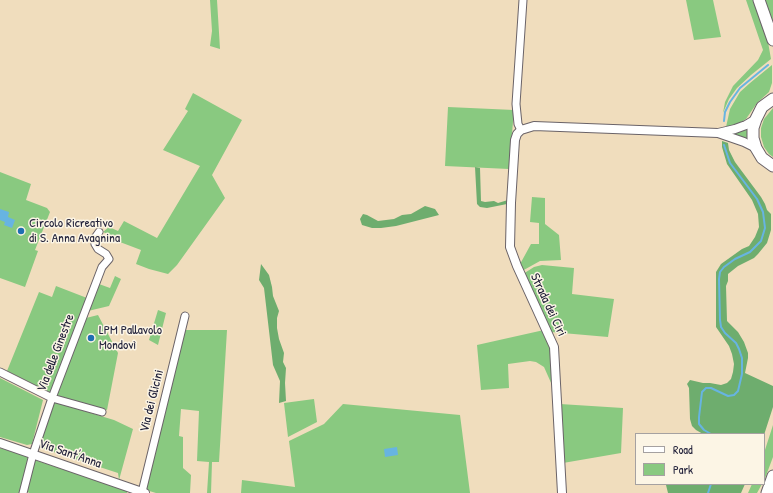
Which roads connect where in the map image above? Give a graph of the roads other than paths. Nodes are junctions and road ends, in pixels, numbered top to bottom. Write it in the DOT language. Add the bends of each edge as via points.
graph roads {
  1 [pos="523,0"];
  2 [pos="759,0"];
  3 [pos="773,40"];
  4 [pos="773,99"];
  5 [pos="756,118"];
  6 [pos="521,130"];
  7 [pos="718,133"];
  8 [pos="756,148"];
  9 [pos="773,166"];
  10 [pos="99,232"];
  11 [pos="185,316"];
  12 [pos="0,372"];
  13 [pos="52,398"];
  14 [pos="102,412"];
  15 [pos="0,443"];
  16 [pos="33,454"];
  17 [pos="773,476"];
  18 [pos="131,491"];
  19 [pos="144,492"];
  20 [pos="23,493"];
  21 [pos="562,493"];
  22 [pos="766,493"];
  1 -- 6 [label="street" via="516,104"];
  2 -- 3 [label="main road"];
  4 -- 5 [label="main road" via="762,107"];
  5 -- 7 [label="street" via="735,130"];
  5 -- 8 [label="main road" via="753,128"];
  6 -- 7 [label="street" via="534,126"];
  6 -- 21 [label="street, Strada dei Ciri" via="515,140 510,247 554,347"];
  7 -- 8 [label="street"];
  8 -- 9 [label="main road" via="762,158"];
  10 -- 13 [label="street, Via delle Ginestre" via="94,244 108,259 102,267"];
  11 -- 19 [label="street, Via dei Glicini"];
  12 -- 13 [label="street"];
  13 -- 14 [label="street"];
  13 -- 16 [label="street, Via delle Ginestre"];
  15 -- 16 [label="street, Via Sant'Anna"];
  16 -- 18 [label="street, Via Sant'Anna"];
  16 -- 20 [label="street, Via delle Ginestre"];
  17 -- 22 [label="main road"];
  18 -- 19 [label="street, Via Sant'Anna"];
}
